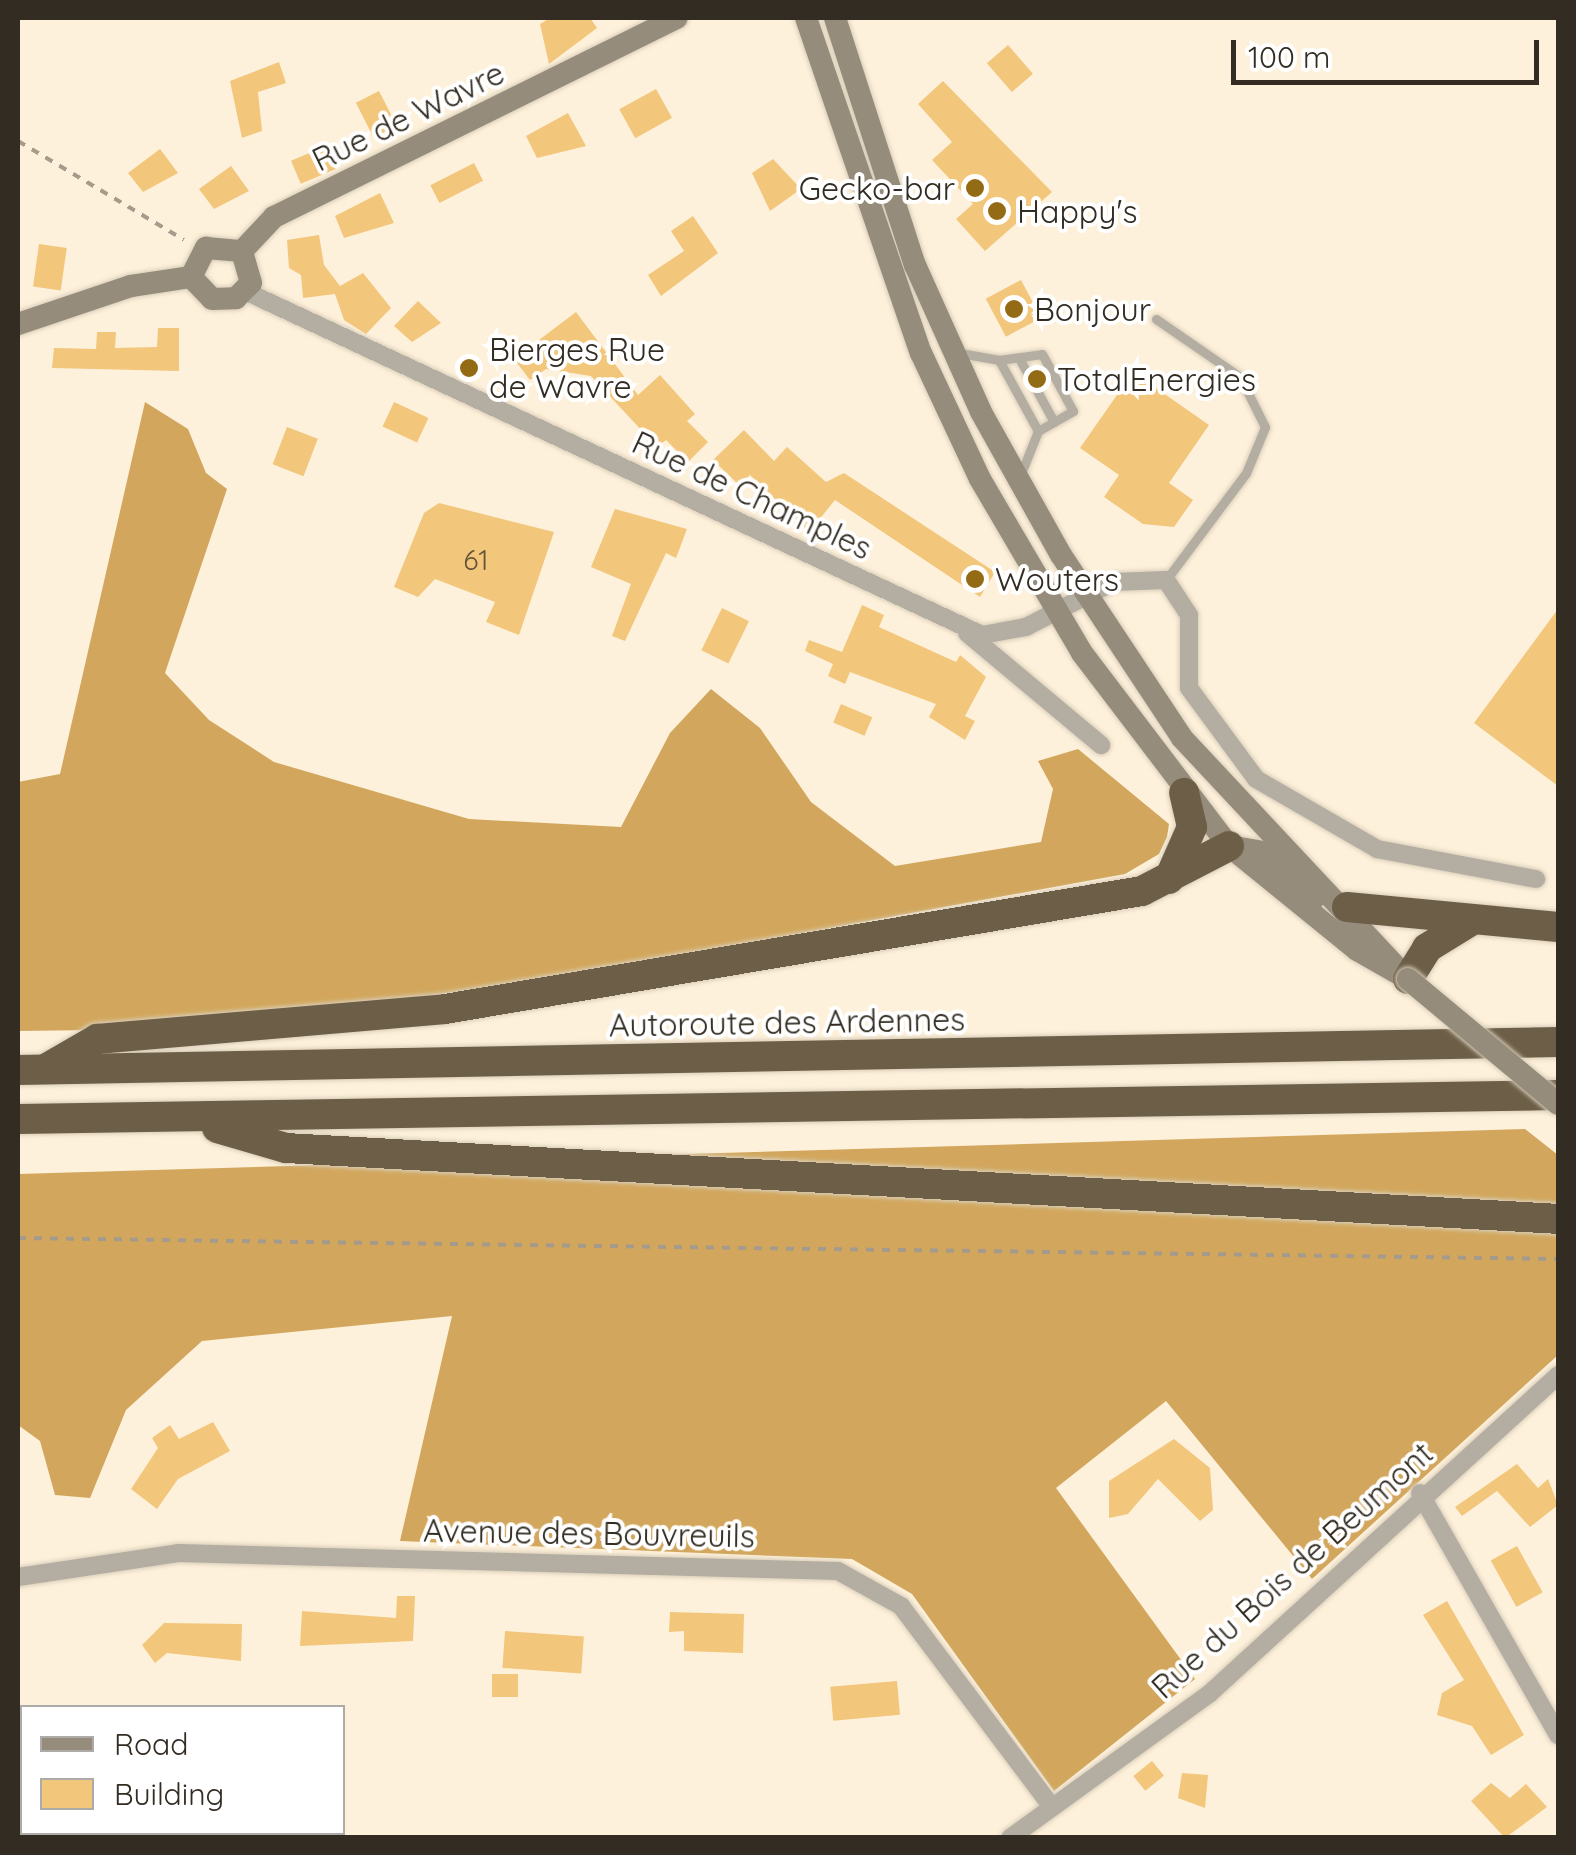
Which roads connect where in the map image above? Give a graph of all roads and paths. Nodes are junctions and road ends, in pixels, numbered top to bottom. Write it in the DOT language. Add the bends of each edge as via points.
graph roads {
  1 [pos="677,18"];
  2 [pos="835,19"];
  3 [pos="804,20"];
  4 [pos="18,141"];
  5 [pos="200,251"];
  6 [pos="242,251"];
  7 [pos="191,277"];
  8 [pos="245,291"];
  9 [pos="1156,319"];
  10 [pos="18,324"];
  11 [pos="952,352"];
  12 [pos="1019,358"];
  13 [pos="1000,360"];
  14 [pos="1054,422"];
  15 [pos="1038,430"];
  16 [pos="1018,479"];
  17 [pos="1166,580"];
  18 [pos="1086,597"];
  19 [pos="1058,614"];
  20 [pos="961,628"];
  21 [pos="1101,745"];
  22 [pos="1184,793"];
  23 [pos="1229,846"];
  24 [pos="1536,879"];
  25 [pos="1167,882"];
  26 [pos="1348,908"];
  27 [pos="1471,921"];
  28 [pos="1558,927"];
  29 [pos="1369,950"];
  30 [pos="1408,979"];
  31 [pos="1558,1042"];
  32 [pos="30,1071"];
  33 [pos="1558,1095"];
  34 [pos="1558,1104"];
  35 [pos="185,1118"];
  36 [pos="18,1120"];
  37 [pos="1558,1219"];
  38 [pos="18,1238"];
  39 [pos="1558,1259"];
  40 [pos="1558,1375"];
  41 [pos="1420,1494"];
  42 [pos="18,1577"];
  43 [pos="1558,1735"];
  44 [pos="1051,1806"];
  45 [pos="1010,1838"];
  1 -- 6 [label="main road, Rue de Wavre" via="274,217"];
  2 -- 11 [label="main road"];
  3 -- 19 [label="main road" via="921,354"];
  4 -- 5 [label="path"];
  5 -- 6 [label="main road"];
  5 -- 7 [label="main road"];
  6 -- 8 [label="main road" via="251,270"];
  7 -- 8 [label="main road, Rue de Champles" via="212,300"];
  7 -- 10 [label="main road" via="131,286"];
  8 -- 20 [label="street, Rue de Champles"];
  9 -- 17 [label="lane" via="1240,377 1264,427 1246,474"];
  11 -- 13 [label="lane"];
  11 -- 16 [label="main road"];
  12 -- 13 [label="lane"];
  12 -- 14 [label="lane"];
  12 -- 14 [label="lane" via="1042,354 1074,411"];
  13 -- 15 [label="lane"];
  14 -- 15 [label="lane"];
  15 -- 16 [label="lane"];
  16 -- 18 [label="main road"];
  17 -- 18 [label="street" via="1130,578"];
  17 -- 24 [label="street" via="1189,615 1189,688 1256,779 1377,849"];
  18 -- 19 [label="street, Rue de Champles"];
  18 -- 26 [label="main road" via="1220,783"];
  19 -- 20 [label="street, Rue de Champles" via="1001,637"];
  19 -- 22 [label="main road"];
  20 -- 21 [label="street, Rue de Champles"];
  22 -- 23 [label="main road"];
  22 -- 25 [label="highway" via="1192,827"];
  23 -- 25 [label="highway"];
  23 -- 29 [label="main road" via="1264,852"];
  25 -- 32 [label="highway" via="445,1009 97,1039"];
  26 -- 27 [label="highway"];
  26 -- 29 [label="main road"];
  27 -- 28 [label="highway"];
  27 -- 30 [label="highway" via="1427,948"];
  29 -- 30 [label="main road"];
  30 -- 34 [label="main road, bridge"];
  31 -- 32 [label="highway, Autoroute des Ardennes"];
  33 -- 35 [label="highway"];
  35 -- 36 [label="highway"];
  35 -- 37 [label="highway" via="286,1148"];
  38 -- 39 [label="path"];
  40 -- 41 [label="street, Rue du Bois de Beumont"];
  41 -- 43 [label="street"];
  41 -- 44 [label="street, Rue du Bois de Beumont" via="1209,1694"];
  42 -- 44 [label="street, Avenue des Bouvreuils" via="178,1553 838,1571 901,1606"];
  44 -- 45 [label="street, Rue du Bois de Beumont"];
}
